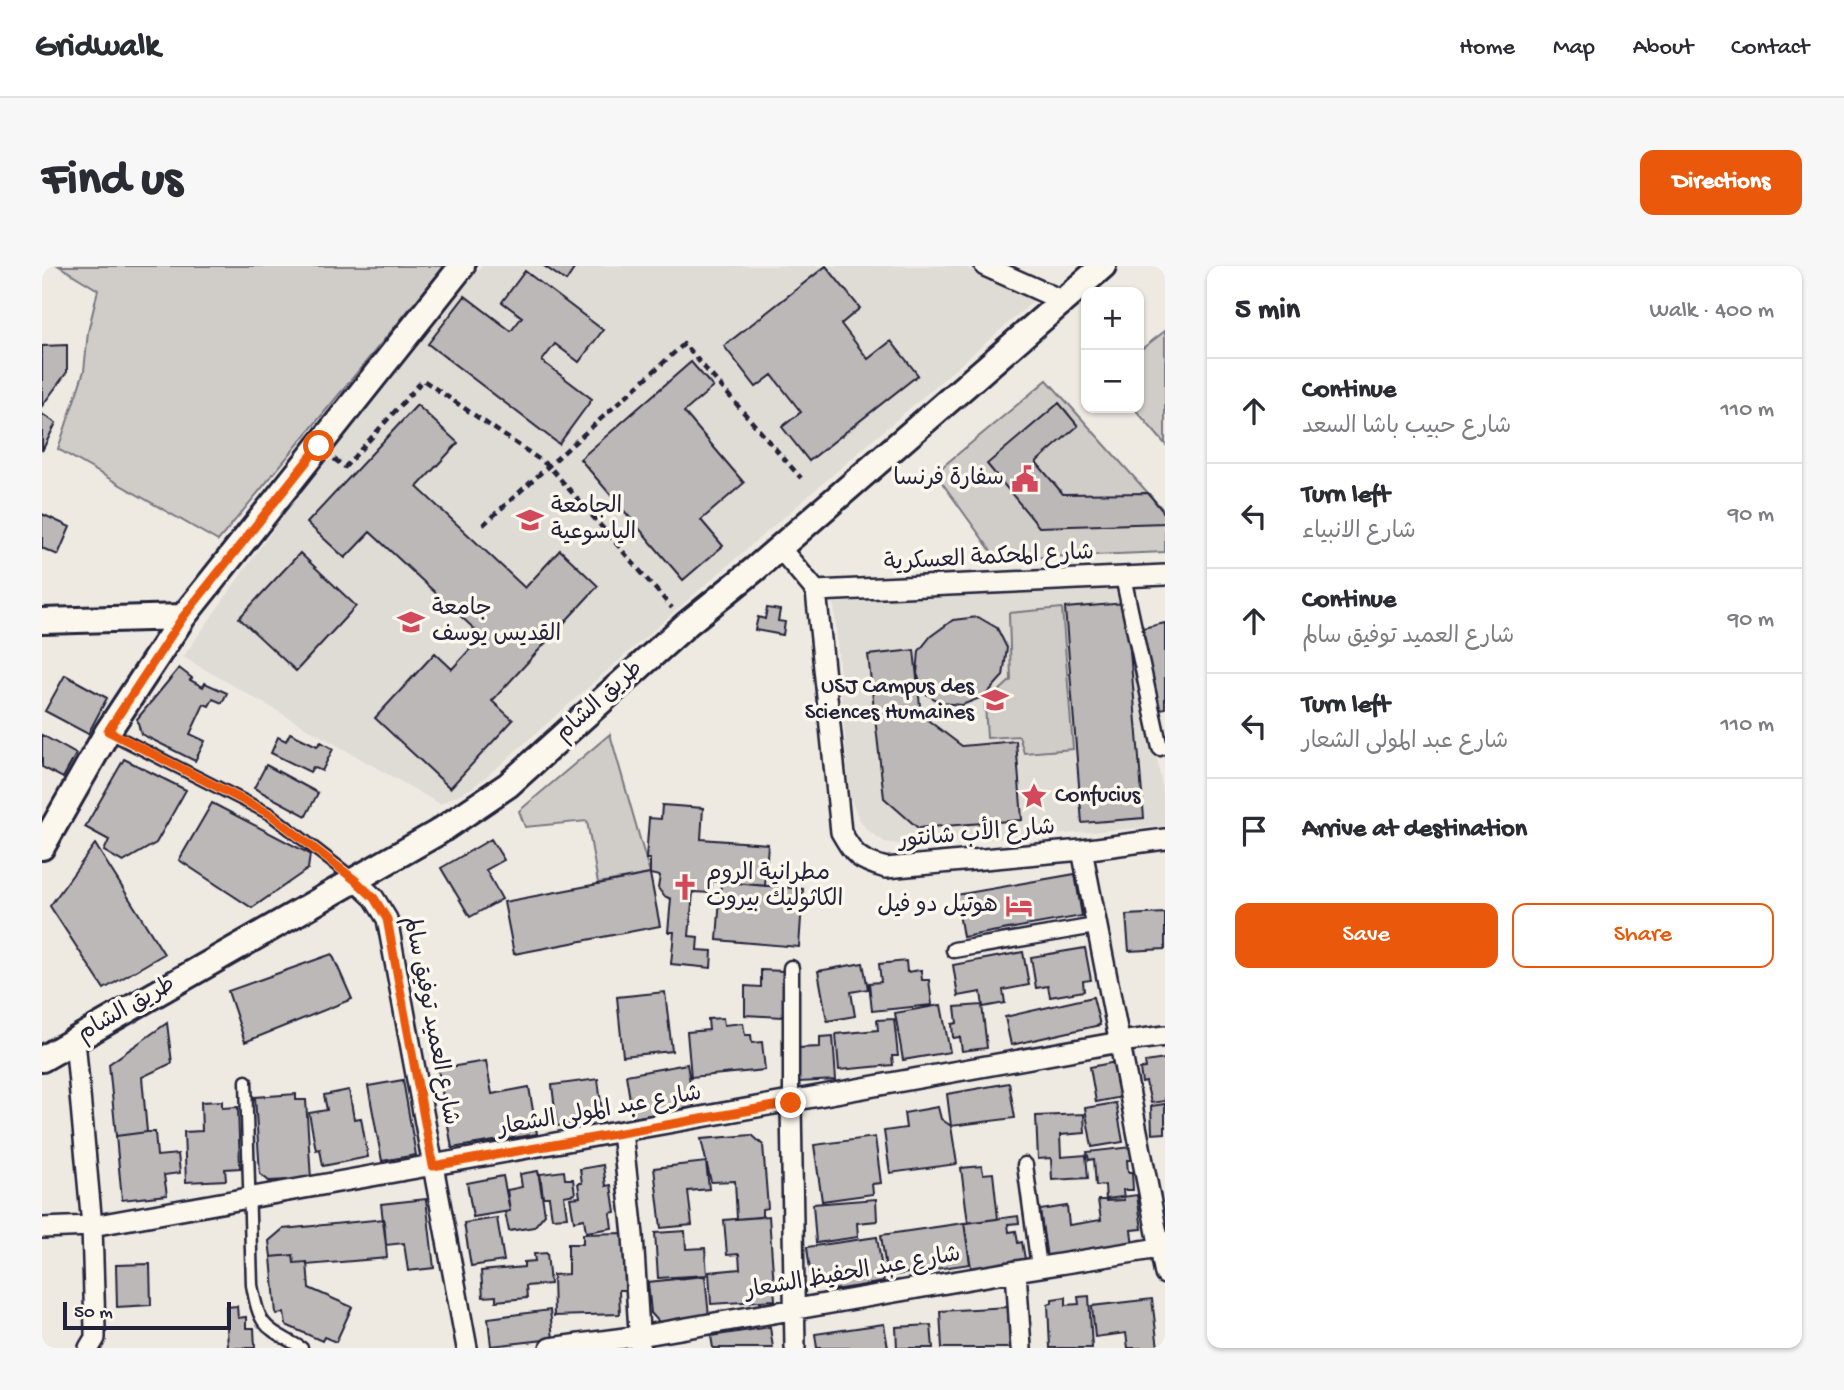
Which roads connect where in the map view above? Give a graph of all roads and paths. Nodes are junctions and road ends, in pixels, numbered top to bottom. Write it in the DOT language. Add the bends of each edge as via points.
graph roads {
  1 [pos="462,266"];
  2 [pos="985,266"];
  3 [pos="1103,266"];
  4 [pos="1060,300"];
  5 [pos="319,446"];
  6 [pos="549,466"];
  7 [pos="801,478"];
  8 [pos="483,525"];
  9 [pos="779,547"];
  10 [pos="1165,575"];
  11 [pos="1123,578"];
  12 [pos="816,591"];
  13 [pos="183,617"];
  14 [pos="42,621"];
  15 [pos="687,624"];
  16 [pos="108,731"];
  17 [pos="1160,748"];
  18 [pos="1165,839"];
  19 [pos="42,847"];
  20 [pos="1082,850"];
  21 [pos="355,880"];
  22 [pos="1095,926"];
  23 [pos="954,950"];
  24 [pos="791,968"];
  25 [pos="1165,1036"];
  26 [pos="75,1040"];
  27 [pos="1120,1042"];
  28 [pos="42,1059"];
  29 [pos="246,1080"];
  30 [pos="791,1103"];
  31 [pos="622,1132"];
  32 [pos="1025,1165"];
  33 [pos="433,1166"];
  34 [pos="249,1199"];
  35 [pos="92,1226"];
  36 [pos="42,1228"];
  37 [pos="1162,1248"];
  38 [pos="1039,1267"];
  39 [pos="1016,1271"];
  40 [pos="1165,1274"];
  41 [pos="795,1310"];
  42 [pos="640,1342"];
  43 [pos="89,1348"];
  44 [pos="302,1348"];
  45 [pos="467,1348"];
  46 [pos="550,1348"];
  47 [pos="795,1348"];
  48 [pos="1021,1348"];
  1 -- 5 [label="street"];
  2 -- 4 [label="street"];
  3 -- 4 [label="street, طريق الشام"];
  4 -- 9 [label="street, طريق الشام"];
  5 -- 6 [label="path" via="345,467 423,380"];
  5 -- 13 [label="street"];
  6 -- 7 [label="path" via="684,344"];
  6 -- 8 [label="path"];
  6 -- 15 [label="path"];
  9 -- 12 [label="street"];
  9 -- 15 [label="street, طريق الشام"];
  10 -- 11 [label="street, شارع المحكمة العسكرية"];
  11 -- 12 [label="street, شارع المحكمة العسكرية"];
  11 -- 17 [label="street"];
  12 -- 20 [label="street, شارع الأب شانتور" via="841,832 863,861 886,867"];
  13 -- 14 [label="street"];
  13 -- 16 [label="street"];
  15 -- 21 [label="street, طريق الشام" via="508,785"];
  16 -- 19 [label="street"];
  16 -- 21 [label="lane" via="270,814"];
  18 -- 20 [label="street, شارع الأب شانتور"];
  20 -- 22 [label="street"];
  21 -- 26 [label="street, طريق الشام"];
  21 -- 33 [label="street, شارع العميد توفيق سالم" via="387,919"];
  22 -- 23 [label="street"];
  22 -- 27 [label="street"];
  24 -- 30 [label="street"];
  25 -- 27 [label="street, شارع عبد المولى الشعار"];
  26 -- 28 [label="street, طريق الشام"];
  26 -- 35 [label="street"];
  27 -- 30 [label="street, شارع عبد المولى الشعار"];
  27 -- 37 [label="street"];
  29 -- 34 [label="lane"];
  30 -- 31 [label="street, شارع عبد المولى الشعار"];
  30 -- 41 [label="street"];
  31 -- 33 [label="street, شارع عبد المولى الشعار"];
  31 -- 42 [label="street"];
  32 -- 38 [label="street"];
  33 -- 34 [label="street, شارع عبد المولى الشعار"];
  33 -- 45 [label="street, شارع العميد توفيق سالم"];
  34 -- 35 [label="street, شارع عبد المولى الشعار"];
  34 -- 44 [label="lane" via="256,1308 262,1324"];
  35 -- 36 [label="street, شارع عبد المولى الشعار"];
  35 -- 43 [label="street" via="95,1338"];
  37 -- 38 [label="street, شارع عبد الحفيظ الشعار"];
  37 -- 40 [label="street"];
  38 -- 39 [label="street, شارع عبد الحفيظ الشعار"];
  39 -- 41 [label="street, شارع عبد الحفيظ الشعار"];
  39 -- 48 [label="street"];
  41 -- 42 [label="street, شارع عبد الحفيظ الشعار"];
  41 -- 47 [label="street"];
  42 -- 46 [label="street, شارع عبد الحفيظ الشعار"];
}
